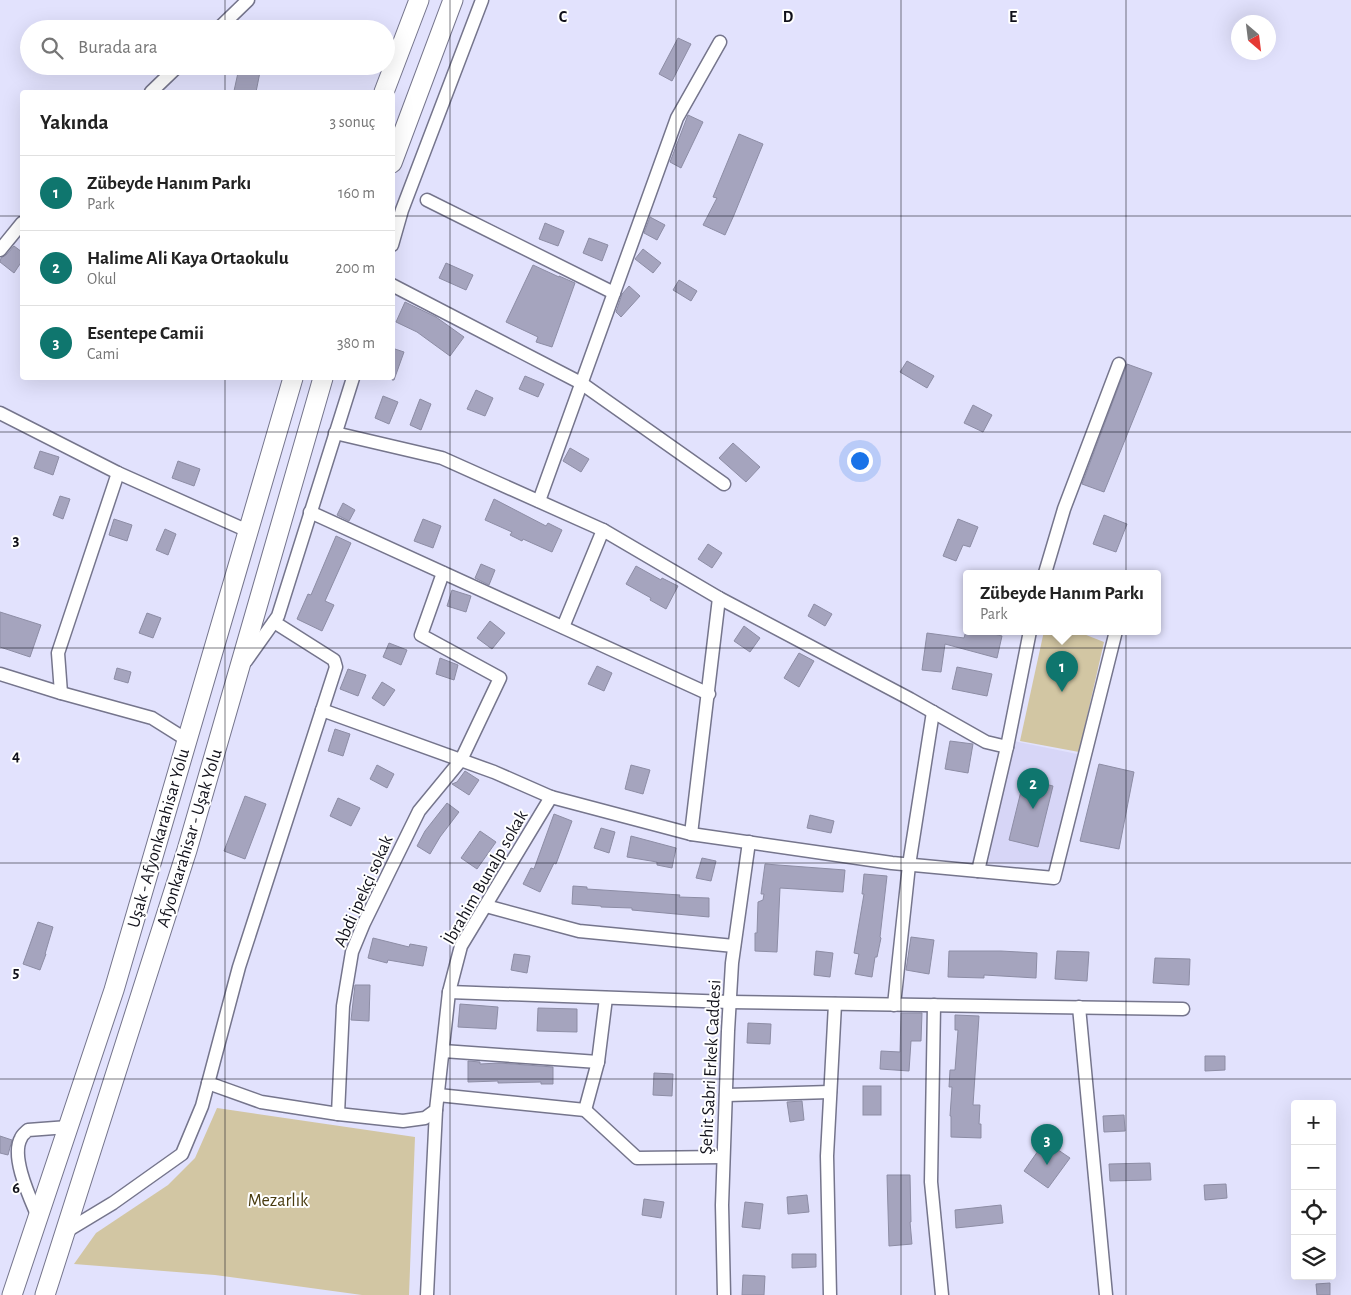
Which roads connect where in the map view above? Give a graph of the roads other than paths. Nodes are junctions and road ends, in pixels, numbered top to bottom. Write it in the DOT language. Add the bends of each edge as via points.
graph roads {
  1 [pos="248,0"];
  2 [pos="419,0"];
  3 [pos="453,0"];
  4 [pos="482,0"];
  5 [pos="227,20"];
  6 [pos="720,42"];
  7 [pos="395,63"];
  8 [pos="168,75"];
  9 [pos="390,75"];
  10 [pos="152,90"];
  11 [pos="385,90"];
  12 [pos="395,155"];
  13 [pos="428,200"];
  14 [pos="20,225"];
  15 [pos="395,234"];
  16 [pos="0,250"];
  17 [pos="395,286"];
  18 [pos="614,293"];
  19 [pos="1119,364"];
  20 [pos="292,380"];
  21 [pos="322,380"];
  22 [pos="352,380"];
  23 [pos="581,383"];
  24 [pos="0,413"];
  25 [pos="335,433"];
  26 [pos="118,473"];
  27 [pos="724,484"];
  28 [pos="539,501"];
  29 [pos="310,512"];
  30 [pos="602,530"];
  31 [pos="248,531"];
  32 [pos="1046,570"];
  33 [pos="443,572"];
  34 [pos="719,598"];
  35 [pos="274,622"];
  36 [pos="563,627"];
  37 [pos="1029,635"];
  38 [pos="1115,635"];
  39 [pos="239,670"];
  40 [pos="0,674"];
  41 [pos="61,693"];
  42 [pos="709,694"];
  43 [pos="322,710"];
  44 [pos="933,712"];
  45 [pos="187,740"];
  46 [pos="1007,747"];
  47 [pos="461,760"];
  48 [pos="551,797"];
  49 [pos="691,834"];
  50 [pos="748,842"];
  51 [pos="909,865"];
  52 [pos="978,871"];
  53 [pos="486,906"];
  54 [pos="734,946"];
  55 [pos="449,992"];
  56 [pos="606,998"];
  57 [pos="730,1002"];
  58 [pos="835,1004"];
  59 [pos="894,1005"];
  60 [pos="934,1005"];
  61 [pos="1078,1007"];
  62 [pos="1183,1009"];
  63 [pos="442,1051"];
  64 [pos="598,1062"];
  65 [pos="208,1083"];
  66 [pos="830,1092"];
  67 [pos="438,1095"];
  68 [pos="726,1095"];
  69 [pos="436,1110"];
  70 [pos="585,1110"];
  71 [pos="338,1114"];
  72 [pos="68,1127"];
  73 [pos="724,1156"];
  74 [pos="38,1217"];
  75 [pos="65,1232"];
  76 [pos="12,1295"];
  77 [pos="45,1295"];
  78 [pos="427,1295"];
  79 [pos="724,1295"];
  80 [pos="830,1295"];
  81 [pos="942,1295"];
  82 [pos="1106,1295"];
  1 -- 5 [label="street"];
  2 -- 7 [label="highway"];
  3 -- 12 [label="highway"];
  4 -- 15 [label="street"];
  6 -- 18 [label="street" via="677,118"];
  8 -- 10 [label="street"];
  9 -- 11 [label="highway"];
  13 -- 18 [label="street"];
  14 -- 16 [label="street"];
  17 -- 23 [label="street"];
  18 -- 23 [label="street"];
  19 -- 32 [label="street" via="1064,509"];
  20 -- 31 [label="highway, Uşak - Afyonkarahisar Yolu"];
  21 -- 39 [label="highway, Afyonkarahisar - Uşak Yolu"];
  22 -- 25 [label="street"];
  23 -- 27 [label="street"];
  23 -- 28 [label="street"];
  24 -- 26 [label="street"];
  25 -- 28 [label="street" via="442,458"];
  25 -- 29 [label="street"];
  26 -- 31 [label="street"];
  26 -- 41 [label="street" via="58,653"];
  28 -- 30 [label="street"];
  29 -- 33 [label="street"];
  29 -- 35 [label="street"];
  30 -- 34 [label="street"];
  30 -- 36 [label="street"];
  31 -- 45 [label="highway, Uşak - Afyonkarahisar Yolu"];
  33 -- 36 [label="street"];
  33 -- 47 [label="street, Abdi ipekçi sokak" via="421,635 500,678"];
  34 -- 42 [label="street"];
  34 -- 44 [label="street"];
  35 -- 39 [label="street"];
  35 -- 43 [label="street" via="334,660 336,667"];
  36 -- 42 [label="street"];
  37 -- 46 [label="street"];
  38 -- 52 [label="street" via="1054,878"];
  39 -- 75 [label="highway, Afyonkarahisar - Uşak Yolu" via="187,850"];
  40 -- 41 [label="street"];
  41 -- 45 [label="street" via="152,718"];
  42 -- 49 [label="street"];
  43 -- 47 [label="street"];
  43 -- 65 [label="street" via="238,967"];
  44 -- 46 [label="street" via="986,742"];
  44 -- 51 [label="street"];
  45 -- 72 [label="highway, Uşak - Afyonkarahisar Yolu" via="114,990"];
  46 -- 52 [label="street"];
  47 -- 48 [label="street"];
  47 -- 71 [label="street, Abdi ipekçi sokak" via="418,811 352,952 344,1006"];
  48 -- 49 [label="street"];
  48 -- 53 [label="street, İbrahim Bunalp sokak"];
  49 -- 50 [label="street"];
  50 -- 51 [label="street"];
  50 -- 54 [label="street, Şehit Sabri Erkek Caddesi"];
  51 -- 52 [label="street"];
  51 -- 59 [label="street"];
  53 -- 54 [label="street" via="579,931"];
  53 -- 55 [label="street, İbrahim Bunalp sokak" via="461,946"];
  54 -- 57 [label="street, Şehit Sabri Erkek Caddesi"];
  55 -- 56 [label="street"];
  55 -- 63 [label="street, İbrahim Bunalp sokak"];
  56 -- 57 [label="street"];
  56 -- 64 [label="street"];
  57 -- 58 [label="street"];
  57 -- 68 [label="street, Şehit Sabri Erkek Caddesi"];
  58 -- 59 [label="street"];
  58 -- 66 [label="street"];
  59 -- 60 [label="street"];
  60 -- 61 [label="street"];
  60 -- 81 [label="street" via="932,1182"];
  61 -- 62 [label="street"];
  61 -- 82 [label="street"];
  63 -- 64 [label="street"];
  63 -- 67 [label="street, İbrahim Bunalp sokak"];
  64 -- 70 [label="street"];
  65 -- 71 [label="street" via="261,1102"];
  65 -- 75 [label="street" via="182,1154 114,1203"];
  66 -- 68 [label="street"];
  66 -- 80 [label="street" via="827,1156"];
  67 -- 69 [label="street, İbrahim Bunalp sokak"];
  67 -- 70 [label="street"];
  68 -- 73 [label="street, Şehit Sabri Erkek Caddesi"];
  69 -- 71 [label="street" via="424,1118 403,1121"];
  69 -- 78 [label="street, İbrahim Bunalp sokak"];
  70 -- 73 [label="street" via="637,1158"];
  72 -- 74 [label="highway, Uşak - Afyonkarahisar Yolu"];
  72 -- 74 [label="street" via="28,1130 20,1139 18,1152 23,1182"];
  73 -- 79 [label="street, Şehit Sabri Erkek Caddesi"];
  74 -- 76 [label="highway, Uşak - Afyonkarahisar Yolu"];
  75 -- 77 [label="highway, Afyonkarahisar - Uşak Yolu"];
}
